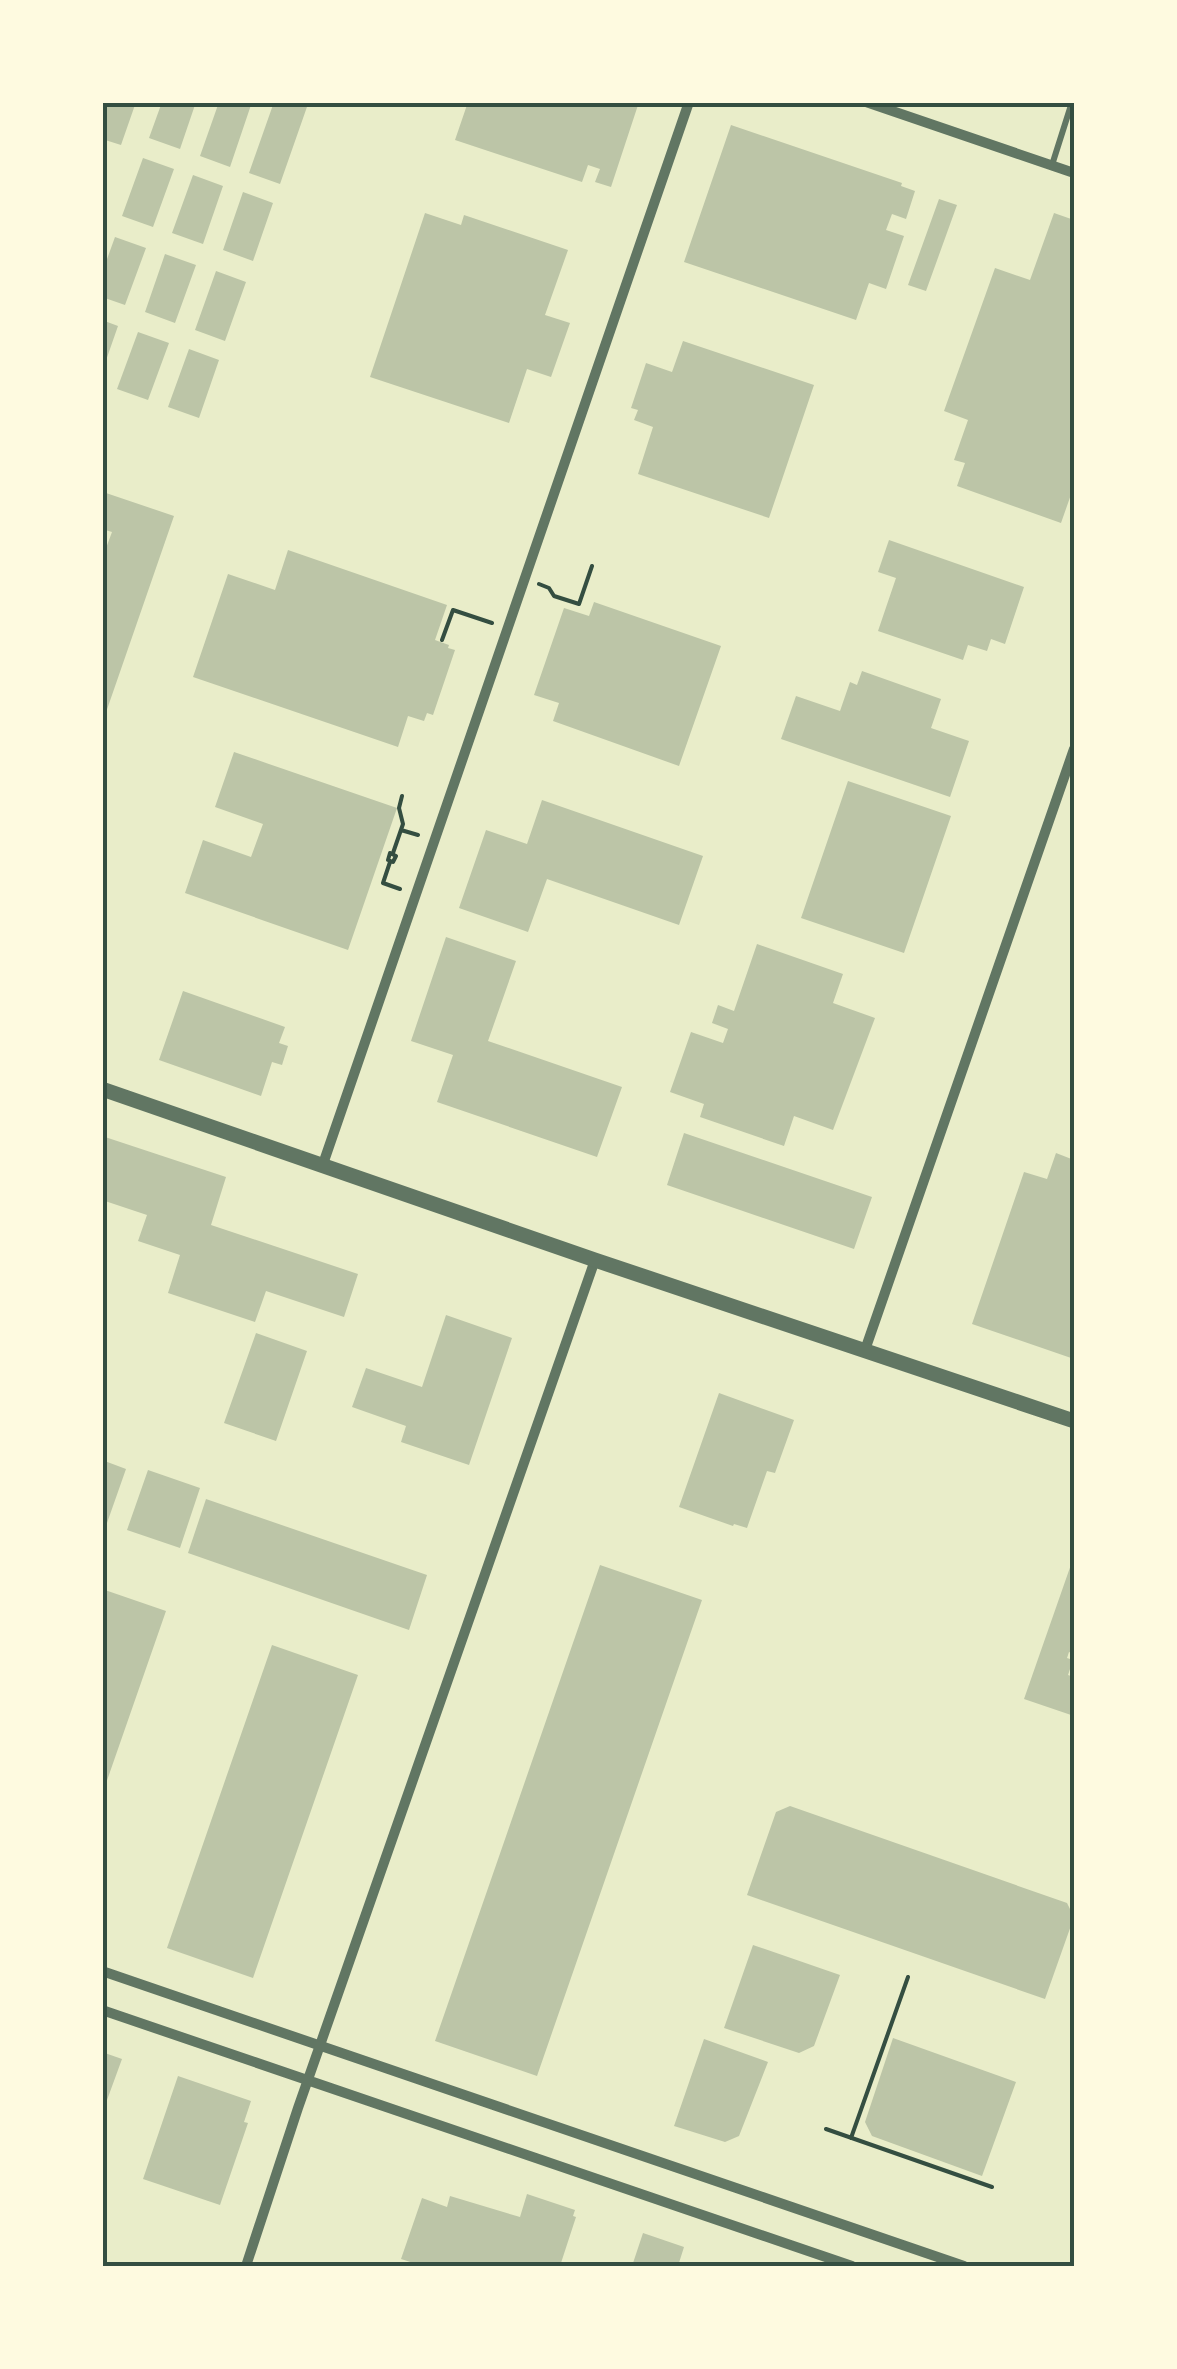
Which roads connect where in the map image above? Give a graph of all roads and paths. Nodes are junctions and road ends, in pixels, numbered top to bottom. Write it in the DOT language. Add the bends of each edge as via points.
graph roads {
  1 [pos="689,102"];
  2 [pos="866,102"];
  3 [pos="1072,102"];
  4 [pos="1052,166"];
  5 [pos="1074,174"];
  6 [pos="592,566"];
  7 [pos="539,584"];
  8 [pos="492,624"];
  9 [pos="442,640"];
  10 [pos="1074,749"];
  11 [pos="402,796"];
  12 [pos="401,830"];
  13 [pos="418,835"];
  14 [pos="400,888"];
  15 [pos="102,1089"];
  16 [pos="323,1164"];
  17 [pos="595,1260"];
  18 [pos="865,1350"];
  19 [pos="1074,1421"];
  20 [pos="102,1971"];
  21 [pos="908,1978"];
  22 [pos="102,2010"];
  23 [pos="320,2045"];
  24 [pos="308,2080"];
  25 [pos="826,2129"];
  26 [pos="851,2138"];
  27 [pos="992,2187"];
  28 [pos="246,2266"];
  29 [pos="852,2266"];
  30 [pos="964,2266"];
  1 -- 16 [label="street"];
  2 -- 4 [label="street"];
  3 -- 4 [label="lane"];
  4 -- 5 [label="street"];
  6 -- 7 [label="path" via="579,604"];
  8 -- 9 [label="path" via="453,610"];
  10 -- 18 [label="street"];
  11 -- 12 [label="path"];
  12 -- 13 [label="path"];
  12 -- 14 [label="path" via="383,883"];
  15 -- 16 [label="street"];
  16 -- 17 [label="street"];
  17 -- 18 [label="street"];
  17 -- 23 [label="street"];
  18 -- 19 [label="street"];
  20 -- 23 [label="street"];
  21 -- 26 [label="path"];
  22 -- 24 [label="street"];
  23 -- 24 [label="street"];
  23 -- 30 [label="street"];
  24 -- 28 [label="street"];
  24 -- 29 [label="street"];
  25 -- 26 [label="path"];
  26 -- 27 [label="path"];
}
